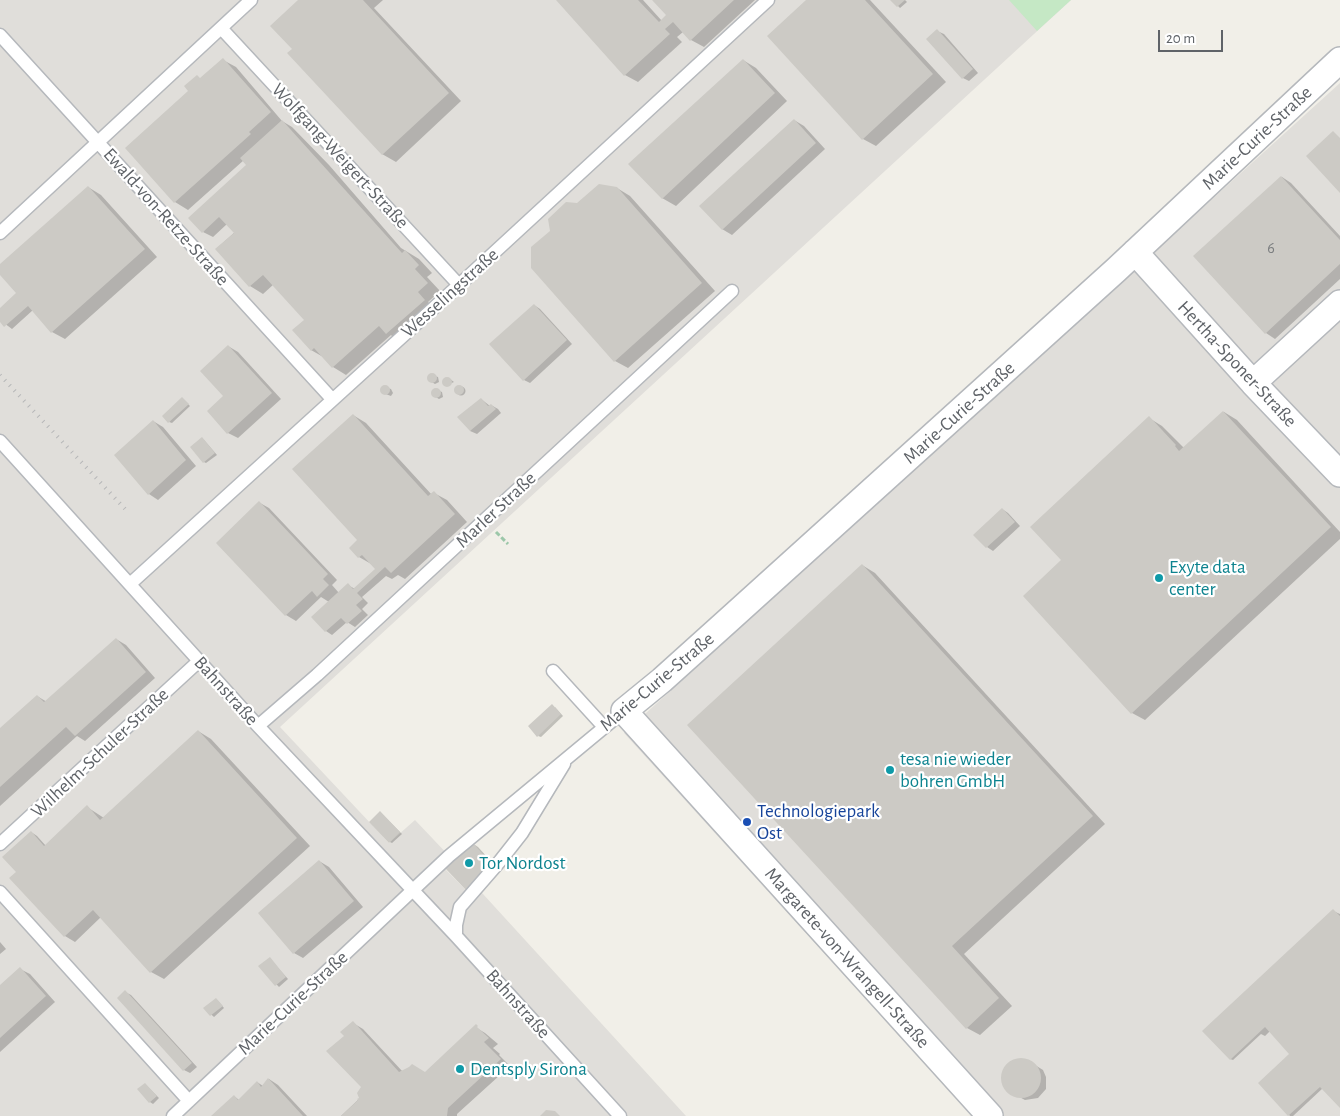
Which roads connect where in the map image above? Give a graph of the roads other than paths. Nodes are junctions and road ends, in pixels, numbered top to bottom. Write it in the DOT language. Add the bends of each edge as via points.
graph roads {
  1 [pos="251,0"];
  2 [pos="768,0"];
  3 [pos="221,28"];
  4 [pos="0,35"];
  5 [pos="1340,60"];
  6 [pos="98,141"];
  7 [pos="0,233"];
  8 [pos="1135,252"];
  9 [pos="459,285"];
  10 [pos="732,291"];
  11 [pos="1340,303"];
  12 [pos="1253,383"];
  13 [pos="332,399"];
  14 [pos="0,442"];
  15 [pos="1340,474"];
  16 [pos="130,584"];
  17 [pos="199,661"];
  18 [pos="553,671"];
  19 [pos="624,711"];
  20 [pos="258,726"];
  21 [pos="604,727"];
  22 [pos="569,756"];
  23 [pos="0,844"];
  24 [pos="413,890"];
  25 [pos="0,892"];
  26 [pos="456,936"];
  27 [pos="189,1101"];
  28 [pos="172,1116"];
  29 [pos="620,1116"];
  30 [pos="990,1116"];
  1 -- 3 [label="lane"];
  2 -- 9 [label="lane, Wesselingstraße"];
  3 -- 6 [label="lane"];
  3 -- 9 [label="lane, Wolfgang-Weigert-Straße"];
  4 -- 6 [label="lane, Ewald-von-Retze-Straße"];
  5 -- 8 [label="street, Marie-Curie-Straße"];
  6 -- 7 [label="lane"];
  6 -- 13 [label="lane, Ewald-von-Retze-Straße"];
  8 -- 12 [label="street, Hertha-Sponer-Straße"];
  8 -- 19 [label="street, Marie-Curie-Straße" via="726,623"];
  9 -- 13 [label="lane, Wesselingstraße"];
  10 -- 20 [label="lane, Marler Straße"];
  11 -- 12 [label="street"];
  12 -- 15 [label="street, Hertha-Sponer-Straße"];
  13 -- 16 [label="lane, Wesselingstraße"];
  14 -- 16 [label="lane, Bahnstraße"];
  16 -- 17 [label="lane, Bahnstraße"];
  17 -- 20 [label="lane, Bahnstraße"];
  17 -- 23 [label="lane, Wilhelm-Schuler-Straße"];
  18 -- 21 [label="lane"];
  19 -- 21 [label="lane, Marie-Curie-Straße"];
  19 -- 30 [label="street, Margarete-von-Wrangell-Straße"];
  20 -- 24 [label="lane, Bahnstraße"];
  21 -- 22 [label="lane, Marie-Curie-Straße"];
  22 -- 24 [label="lane, Marie-Curie-Straße"];
  22 -- 26 [label="lane" via="522,833 460,907"];
  24 -- 26 [label="lane, Bahnstraße"];
  24 -- 27 [label="lane, Marie-Curie-Straße"];
  25 -- 27 [label="lane"];
  26 -- 29 [label="lane, Bahnstraße"];
  27 -- 28 [label="lane, Marie-Curie-Straße"];
}
